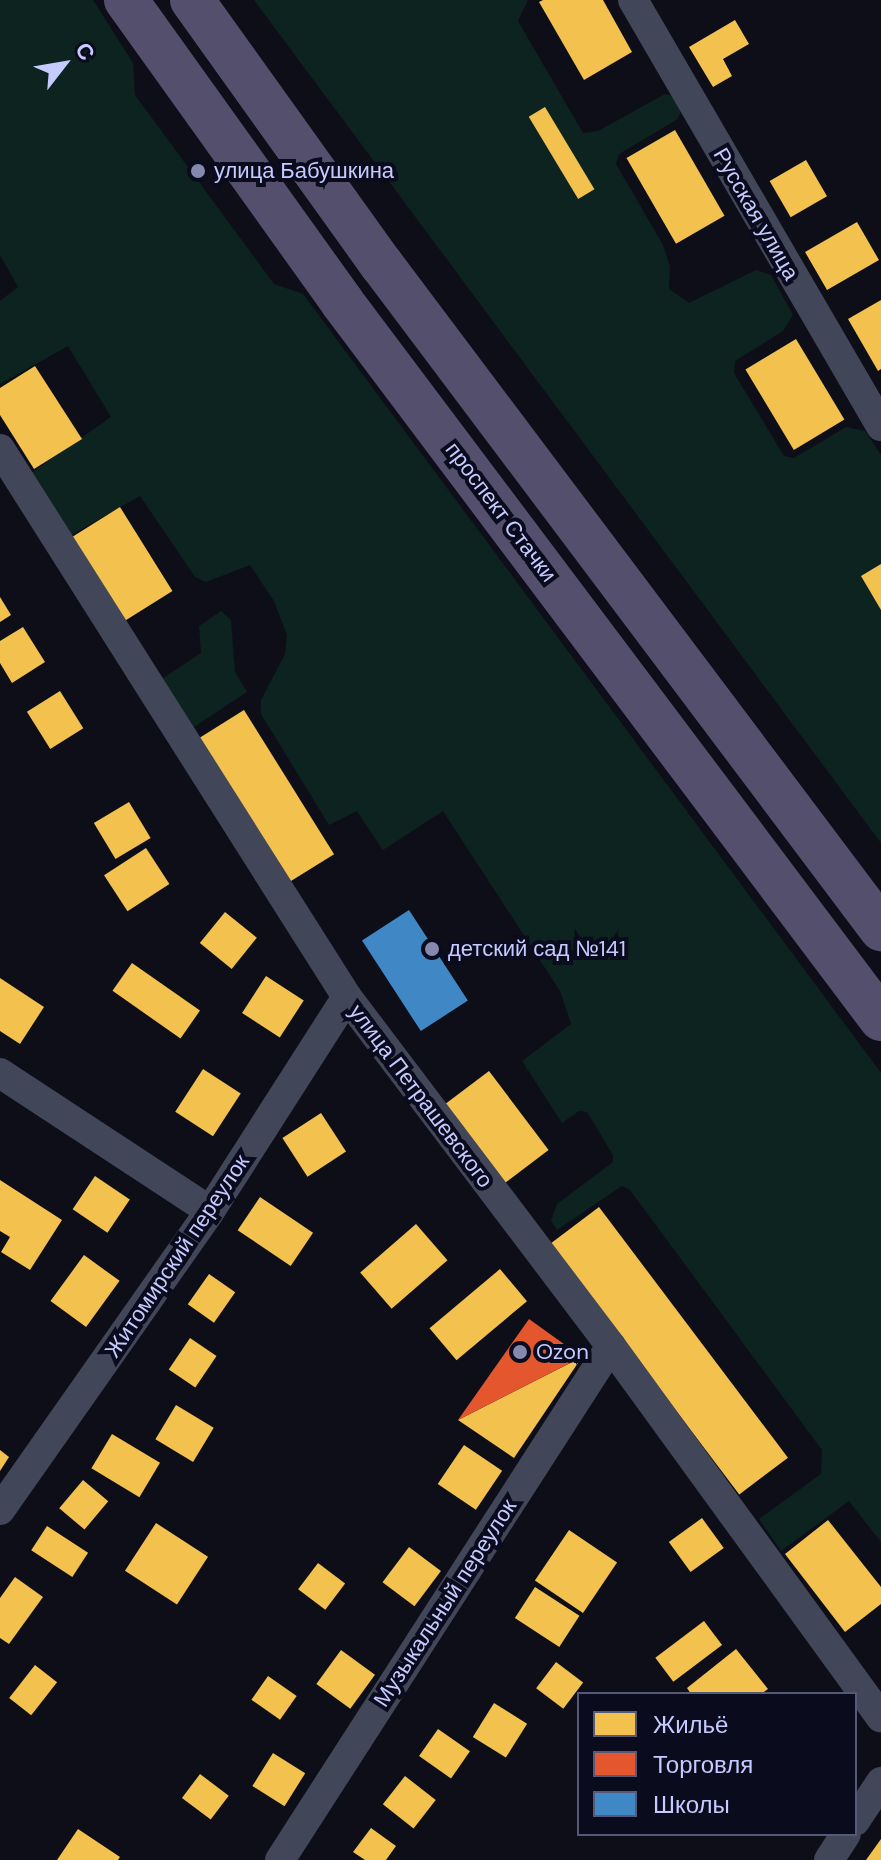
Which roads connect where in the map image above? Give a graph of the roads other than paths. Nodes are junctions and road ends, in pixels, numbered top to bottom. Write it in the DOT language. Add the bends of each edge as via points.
graph roads {
  1 [pos="126,0"];
  2 [pos="192,0"];
  3 [pos="633,0"];
  4 [pos="881,426"];
  5 [pos="0,449"];
  6 [pos="881,929"];
  7 [pos="347,997"];
  8 [pos="881,1019"];
  9 [pos="0,1073"];
  10 [pos="210,1211"];
  11 [pos="611,1346"];
  12 [pos="0,1510"];
  13 [pos="881,1717"];
  14 [pos="881,1782"];
  15 [pos="857,1818"];
  16 [pos="845,1836"];
  17 [pos="280,1860"];
  18 [pos="829,1860"];
  1 -- 8 [label="main road, проспект Стачки" via="342,302"];
  2 -- 6 [label="main road" via="382,265"];
  3 -- 4 [label="street, Русская улица"];
  5 -- 7 [label="street, улица Петрашевского"];
  7 -- 10 [label="street, Житомирский переулок"];
  7 -- 11 [label="street, улица Петрашевского"];
  9 -- 10 [label="street"];
  10 -- 12 [label="street, Житомирский переулок"];
  11 -- 13 [label="street, улица Петрашевского"];
  11 -- 17 [label="street, Музыкальный переулок"];
  14 -- 15 [label="street"];
  16 -- 18 [label="street"];
}
